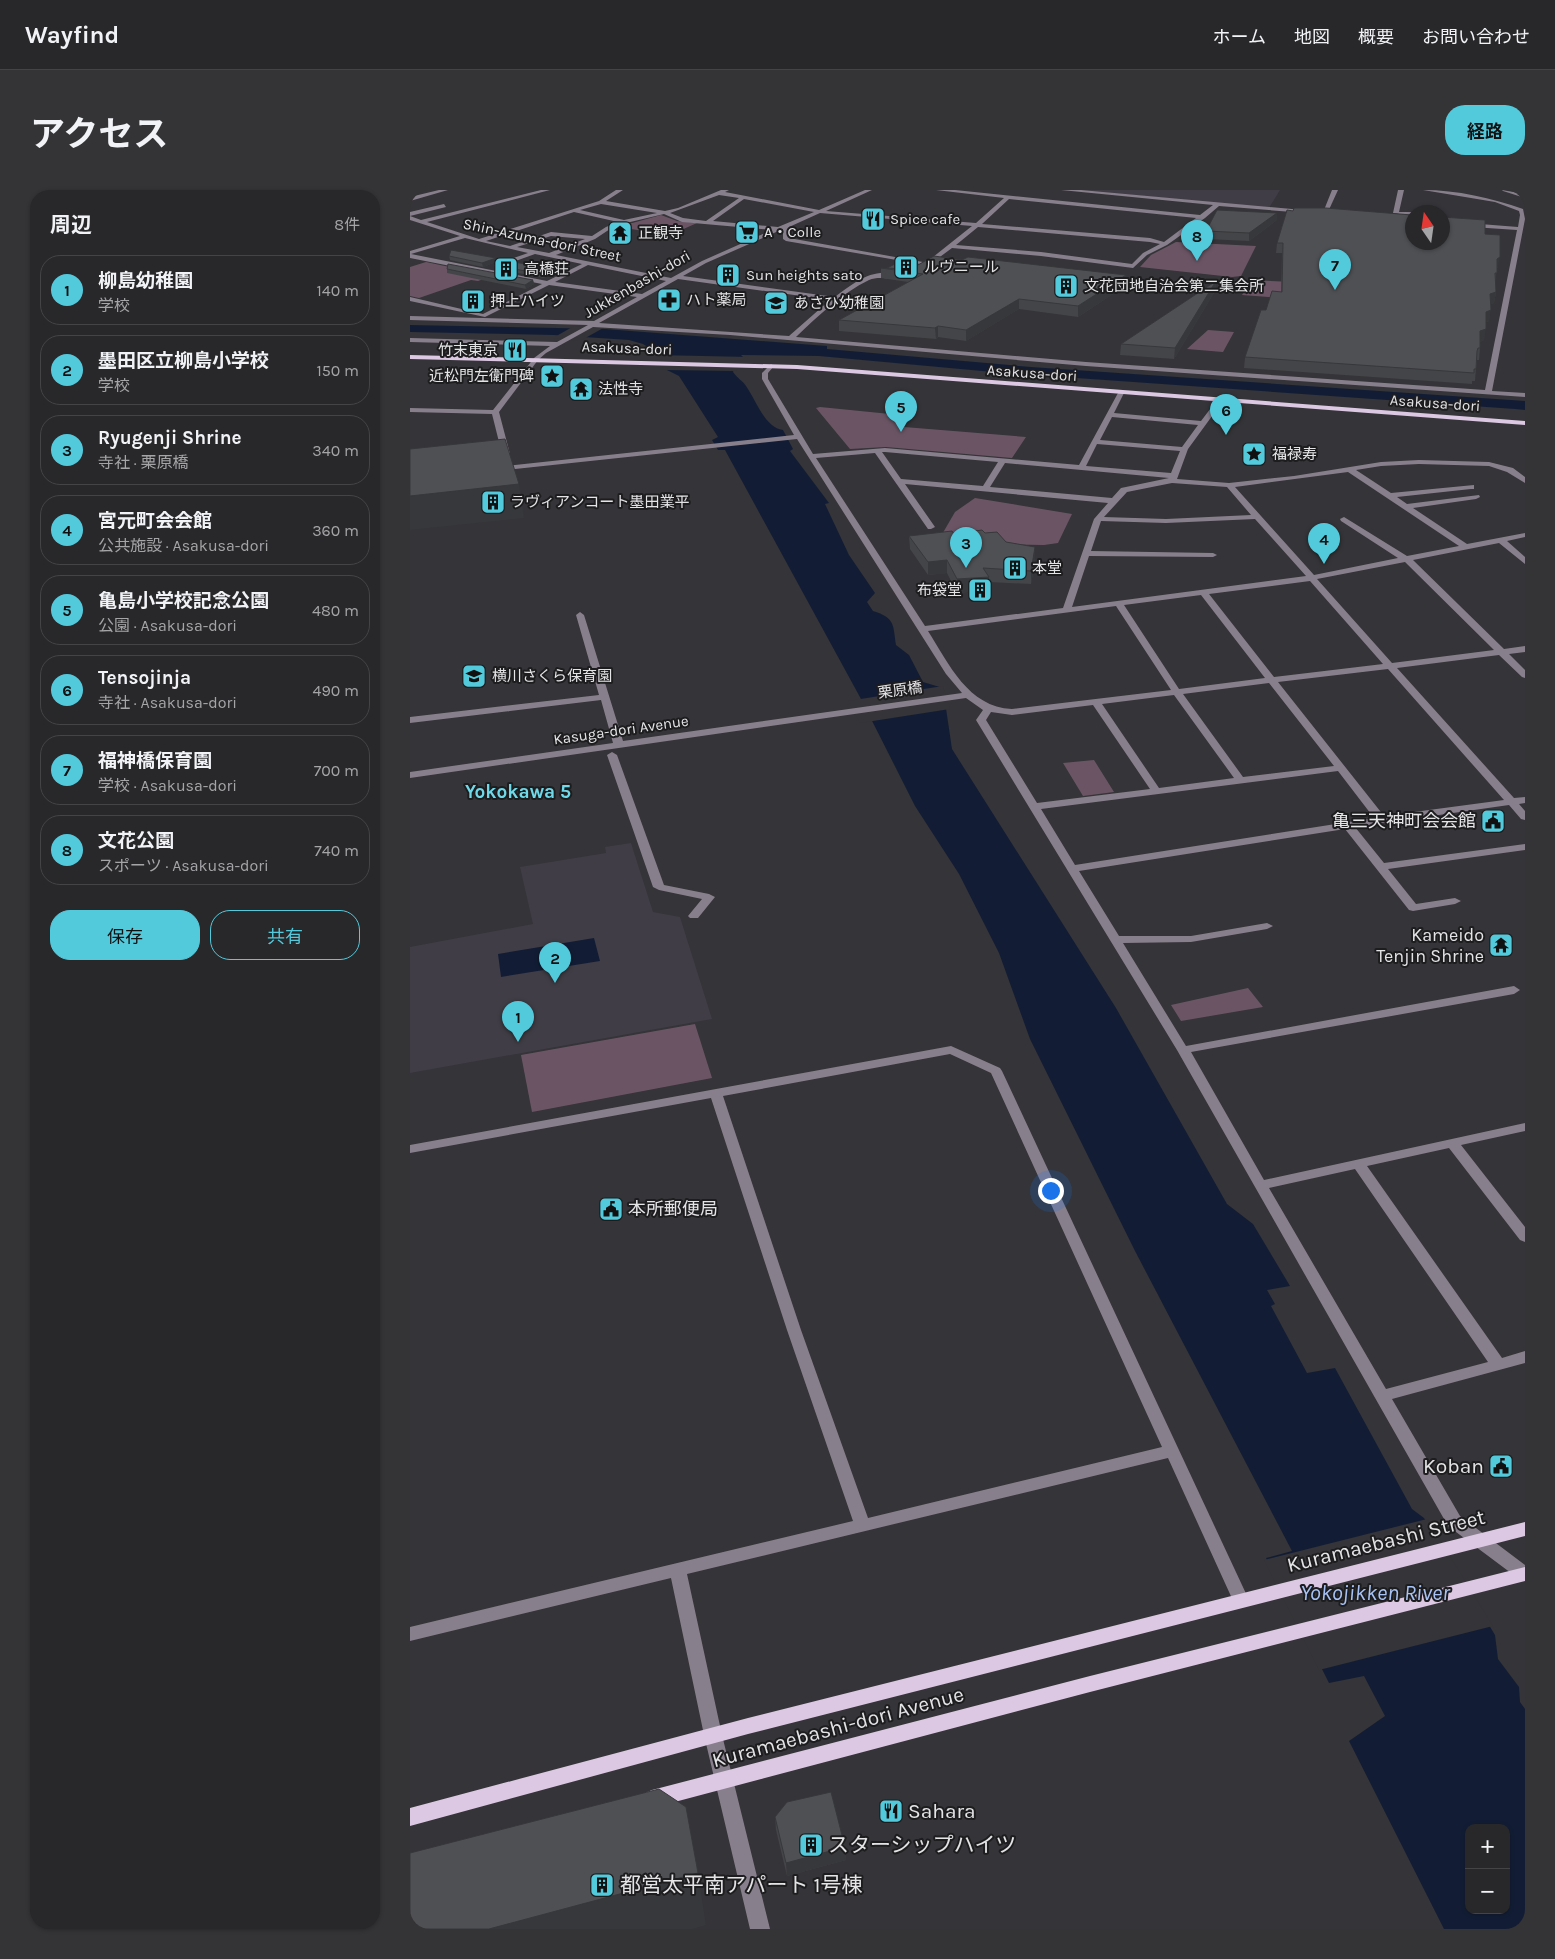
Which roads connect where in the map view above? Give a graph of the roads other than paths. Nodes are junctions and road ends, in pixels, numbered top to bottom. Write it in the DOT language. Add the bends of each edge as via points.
graph roads {
  1 [pos="445,190"];
  2 [pos="547,190"];
  3 [pos="620,190"];
  4 [pos="869,190"];
  5 [pos="939,190"];
  6 [pos="1011,190"];
  7 [pos="1064,190"];
  8 [pos="1335,190"];
  9 [pos="1401,190"];
  10 [pos="1426,190"];
  11 [pos="1505,190"];
  12 [pos="722,191"];
  13 [pos="1473,192"];
  14 [pos="1456,194"];
  15 [pos="1525,196"];
  16 [pos="1004,197"];
  17 [pos="744,198"];
  18 [pos="410,199"];
  19 [pos="601,202"];
  20 [pos="444,206"];
  21 [pos="1216,206"];
  22 [pos="573,211"];
  23 [pos="663,212"];
  24 [pos="822,212"];
  25 [pos="1308,213"];
  26 [pos="1316,213"];
  27 [pos="410,214"];
  28 [pos="1324,214"];
  29 [pos="1405,214"];
  30 [pos="1334,215"];
  31 [pos="1524,215"];
  32 [pos="1203,217"];
  33 [pos="1450,217"];
  34 [pos="410,218"];
  35 [pos="1462,218"];
  36 [pos="1393,219"];
  37 [pos="1405,220"];
  38 [pos="419,222"];
  39 [pos="624,222"];
  40 [pos="708,222"];
  41 [pos="1450,224"];
  42 [pos="976,226"];
  43 [pos="783,228"];
  44 [pos="1520,229"];
  45 [pos="464,237"];
  46 [pos="593,238"];
  47 [pos="479,241"];
  48 [pos="1165,244"];
  49 [pos="952,246"];
  50 [pos="508,248"];
  51 [pos="534,253"];
  52 [pos="410,254"];
  53 [pos="547,256"];
  54 [pos="930,263"];
  55 [pos="586,264"];
  56 [pos="484,270"];
  57 [pos="914,272"];
  58 [pos="903,277"];
  59 [pos="673,279"];
  60 [pos="547,283"];
  61 [pos="641,296"];
  62 [pos="410,299"];
  63 [pos="835,299"];
  64 [pos="485,315"];
  65 [pos="410,318"];
  66 [pos="509,321"];
  67 [pos="592,325"];
  68 [pos="791,338"];
  69 [pos="410,340"];
  70 [pos="558,344"];
  71 [pos="410,357"];
  72 [pos="536,359"];
  73 [pos="771,366"];
  74 [pos="1488,392"];
  75 [pos="1121,394"];
  76 [pos="1525,395"];
  77 [pos="1218,401"];
  78 [pos="410,410"];
  79 [pos="496,412"];
  80 [pos="1110,415"];
  81 [pos="1201,423"];
  82 [pos="1525,423"];
  83 [pos="795,438"];
  84 [pos="1096,442"];
  85 [pos="1184,449"];
  86 [pos="878,450"];
  87 [pos="813,456"];
  88 [pos="1003,461"];
  89 [pos="509,468"];
  90 [pos="1081,468"];
  91 [pos="1350,469"];
  92 [pos="489,470"];
  93 [pos="1173,478"];
  94 [pos="899,481"];
  95 [pos="1525,481"];
  96 [pos="1229,485"];
  97 [pos="1470,487"];
  98 [pos="985,489"];
  99 [pos="1388,496"];
  100 [pos="1476,497"];
  101 [pos="1114,501"];
  102 [pos="1405,507"];
  103 [pos="1255,517"];
  104 [pos="1098,519"];
  105 [pos="1344,519"];
  106 [pos="931,527"];
  107 [pos="1524,535"];
  108 [pos="1501,540"];
  109 [pos="1466,547"];
  110 [pos="1086,553"];
  111 [pos="1213,555"];
  112 [pos="1408,560"];
  113 [pos="1525,560"];
  114 [pos="1310,578"];
  115 [pos="1204,593"];
  116 [pos="1119,604"];
  117 [pos="1066,611"];
  118 [pos="580,615"];
  119 [pos="923,629"];
  120 [pos="1525,649"];
  121 [pos="1503,652"];
  122 [pos="1389,666"];
  123 [pos="1525,675"];
  124 [pos="1271,680"];
  125 [pos="1177,692"];
  126 [pos="967,695"];
  127 [pos="604,697"];
  128 [pos="1096,702"];
  129 [pos="988,710"];
  130 [pos="836,714"];
  131 [pos="410,720"];
  132 [pos="619,745"];
  133 [pos="612,755"];
  134 [pos="1341,768"];
  135 [pos="410,774"];
  136 [pos="1241,781"];
  137 [pos="1156,791"];
  138 [pos="1525,800"];
  139 [pos="1511,802"];
  140 [pos="1033,807"];
  141 [pos="1525,818"];
  142 [pos="1381,820"];
  143 [pos="1348,825"];
  144 [pos="1525,847"];
  145 [pos="1381,867"];
  146 [pos="1071,869"];
  147 [pos="1455,901"];
  148 [pos="694,916"];
  149 [pos="1267,926"];
  150 [pos="1115,940"];
  151 [pos="1514,990"];
  152 [pos="1183,1050"];
  153 [pos="716,1093"];
  154 [pos="1525,1127"];
  155 [pos="1452,1143"];
  156 [pos="410,1149"];
  157 [pos="1358,1163"];
  158 [pos="1260,1185"];
  159 [pos="1525,1237"];
  160 [pos="1525,1357"];
  161 [pos="1498,1364"];
  162 [pos="1383,1396"];
  163 [pos="1173,1451"];
  164 [pos="862,1525"];
  165 [pos="1525,1529"];
  166 [pos="1481,1540"];
  167 [pos="678,1570"];
  168 [pos="1525,1574"];
  169 [pos="1250,1598"];
  170 [pos="410,1634"];
  171 [pos="713,1735"];
  172 [pos="724,1780"];
  173 [pos="636,1803"];
  174 [pos="410,1817"];
  175 [pos="760,1929"];
  1 -- 18 [label="street"];
  2 -- 38 [label="street"];
  3 -- 19 [label="street"];
  4 -- 24 [label="street, Jukkenbashi-dori"];
  5 -- 16 [label="street"];
  6 -- 16 [label="street"];
  7 -- 21 [label="street"];
  8 -- 28 [label="street"];
  9 -- 29 [label="street" via="1396,213"];
  10 -- 14 [label="street"];
  11 -- 15 [label="street"];
  12 -- 17 [label="street"];
  12 -- 23 [label="street" via="680,209"];
  13 -- 14 [label="street"];
  14 -- 31 [label="street" via="1505,203 1522,210"];
  16 -- 32 [label="street"];
  16 -- 42 [label="street"];
  17 -- 24 [label="street"];
  17 -- 40 [label="street"];
  19 -- 22 [label="street"];
  19 -- 23 [label="street"];
  20 -- 27 [label="street"];
  21 -- 25 [label="street"];
  21 -- 32 [label="street"];
  22 -- 39 [label="street"];
  22 -- 47 [label="street"];
  23 -- 39 [label="street"];
  23 -- 40 [label="street" via="682,220"];
  24 -- 42 [label="street"];
  24 -- 43 [label="street, Jukkenbashi-dori"];
  26 -- 28 [label="street"];
  28 -- 30 [label="street"];
  31 -- 44 [label="street"];
  32 -- 48 [label="street"];
  33 -- 35 [label="street"];
  34 -- 38 [label="street, Shin-Azuma-dori Street"];
  36 -- 37 [label="street"];
  38 -- 45 [label="street, Shin-Azuma-dori Street"];
  39 -- 46 [label="street"];
  40 -- 43 [label="street"];
  41 -- 44 [label="street"];
  42 -- 48 [label="street"];
  42 -- 49 [label="street"];
  43 -- 54 [label="street" via="786,239"];
  43 -- 59 [label="street, Jukkenbashi-dori" via="710,259"];
  44 -- 74 [label="street"];
  45 -- 47 [label="street, Shin-Azuma-dori Street"];
  45 -- 52 [label="street"];
  46 -- 50 [label="street" via="551,234"];
  46 -- 53 [label="street"];
  47 -- 50 [label="street, Shin-Azuma-dori Street"];
  48 -- 49 [label="street" via="1145,254 1133,266"];
  49 -- 54 [label="street"];
  50 -- 51 [label="street, Shin-Azuma-dori Street"];
  51 -- 53 [label="street, Shin-Azuma-dori Street"];
  51 -- 56 [label="street"];
  52 -- 56 [label="street"];
  53 -- 55 [label="street, Shin-Azuma-dori Street"];
  54 -- 57 [label="street"];
  55 -- 59 [label="street, Shin-Azuma-dori Street"];
  55 -- 60 [label="street"];
  56 -- 60 [label="street"];
  58 -- 63 [label="street" via="876,275"];
  59 -- 61 [label="street, Jukkenbashi-dori"];
  59 -- 63 [label="street, Shin-Azuma-dori Street"];
  60 -- 61 [label="street"];
  60 -- 64 [label="street"];
  61 -- 67 [label="street, Jukkenbashi-dori"];
  62 -- 64 [label="street"];
  63 -- 68 [label="street"];
  64 -- 66 [label="street"];
  65 -- 66 [label="street"];
  66 -- 67 [label="street"];
  67 -- 68 [label="street"];
  67 -- 70 [label="street, Jukkenbashi-dori"];
  68 -- 74 [label="street" via="1095,365"];
  69 -- 70 [label="street"];
  70 -- 72 [label="street, Jukkenbashi-dori"];
  71 -- 72 [label="main road, Asakusa-dori"];
  72 -- 73 [label="main road, Asakusa-dori"];
  72 -- 79 [label="street, Jukkenbashi-dori"];
  73 -- 75 [label="main road, Asakusa-dori"];
  73 -- 83 [label="street" via="765,373 765,379"];
  74 -- 76 [label="street"];
  75 -- 77 [label="main road, Asakusa-dori"];
  75 -- 80 [label="street"];
  77 -- 81 [label="street"];
  77 -- 82 [label="main road, Asakusa-dori"];
  78 -- 79 [label="street"];
  79 -- 89 [label="street"];
  80 -- 81 [label="street"];
  80 -- 84 [label="street"];
  81 -- 85 [label="street"];
  83 -- 87 [label="street"];
  83 -- 89 [label="street"];
  84 -- 85 [label="street"];
  84 -- 90 [label="street"];
  85 -- 93 [label="street"];
  86 -- 87 [label="street"];
  86 -- 88 [label="street"];
  86 -- 94 [label="street"];
  87 -- 119 [label="street"];
  88 -- 90 [label="street"];
  88 -- 98 [label="street"];
  89 -- 92 [label="street"];
  90 -- 93 [label="street"];
  91 -- 95 [label="street" via="1381,464 1460,462 1500,466"];
  91 -- 96 [label="street"];
  91 -- 99 [label="street"];
  93 -- 96 [label="street"];
  93 -- 101 [label="street" via="1124,490"];
  94 -- 98 [label="street"];
  94 -- 106 [label="street"];
  96 -- 103 [label="street"];
  97 -- 99 [label="street"];
  98 -- 101 [label="street"];
  99 -- 102 [label="street"];
  100 -- 102 [label="street"];
  101 -- 104 [label="street"];
  102 -- 109 [label="street"];
  103 -- 104 [label="street" via="1166,521"];
  103 -- 114 [label="street"];
  104 -- 110 [label="street"];
  105 -- 112 [label="street"];
  107 -- 108 [label="street"];
  108 -- 109 [label="street"];
  108 -- 113 [label="street"];
  109 -- 112 [label="street"];
  110 -- 111 [label="street"];
  110 -- 117 [label="street"];
  112 -- 114 [label="street"];
  112 -- 121 [label="street"];
  114 -- 115 [label="street"];
  114 -- 122 [label="street"];
  115 -- 116 [label="street"];
  115 -- 124 [label="street"];
  116 -- 117 [label="street"];
  116 -- 125 [label="street"];
  117 -- 119 [label="street"];
  118 -- 127 [label="street"];
  119 -- 126 [label="street"];
  120 -- 121 [label="street"];
  121 -- 122 [label="street"];
  121 -- 123 [label="street"];
  122 -- 124 [label="street"];
  122 -- 139 [label="street"];
  124 -- 125 [label="street"];
  124 -- 134 [label="street"];
  125 -- 128 [label="street"];
  125 -- 136 [label="street"];
  126 -- 129 [label="street"];
  126 -- 130 [label="street, 栗原橋"];
  127 -- 131 [label="street"];
  127 -- 132 [label="street"];
  128 -- 129 [label="street" via="1012,712"];
  128 -- 137 [label="street"];
  129 -- 140 [label="street" via="981,720"];
  130 -- 132 [label="street, Kasuga-dori Avenue"];
  132 -- 135 [label="street, Kasuga-dori Avenue"];
  133 -- 148 [label="street" via="658,887 709,898"];
  134 -- 136 [label="street"];
  134 -- 142 [label="street"];
  136 -- 137 [label="street"];
  137 -- 140 [label="street"];
  138 -- 139 [label="street"];
  139 -- 141 [label="street"];
  139 -- 142 [label="street"];
  140 -- 146 [label="street"];
  142 -- 143 [label="street"];
  143 -- 145 [label="street"];
  143 -- 146 [label="street"];
  144 -- 145 [label="street"];
  145 -- 147 [label="street" via="1413,908"];
  146 -- 150 [label="street"];
  149 -- 150 [label="street" via="1191,938"];
  150 -- 152 [label="street"];
  151 -- 152 [label="street"];
  152 -- 158 [label="street"];
  153 -- 156 [label="street"];
  153 -- 163 [label="street" via="951,1050 996,1071"];
  153 -- 164 [label="street"];
  154 -- 155 [label="street"];
  155 -- 157 [label="street"];
  155 -- 159 [label="street"];
  157 -- 158 [label="street"];
  157 -- 161 [label="street"];
  158 -- 162 [label="street"];
  160 -- 161 [label="street"];
  161 -- 162 [label="street"];
  162 -- 166 [label="street" via="1454,1521"];
  163 -- 164 [label="street"];
  163 -- 169 [label="street"];
  164 -- 167 [label="street"];
  165 -- 166 [label="main road, Kuramaebashi Street"];
  166 -- 168 [label="street"];
  166 -- 169 [label="main road, Kuramaebashi Street"];
  167 -- 170 [label="street"];
  167 -- 171 [label="street"];
  168 -- 172 [label="main road, Kuramaebashi-dori Avenue"];
  169 -- 171 [label="main road, Kuramaebashi-dori Avenue"];
  171 -- 172 [label="street"];
  171 -- 174 [label="main road, Kuramaebashi-dori Avenue"];
  172 -- 173 [label="main road, Kuramaebashi-dori Avenue"];
  172 -- 175 [label="street"];
}
